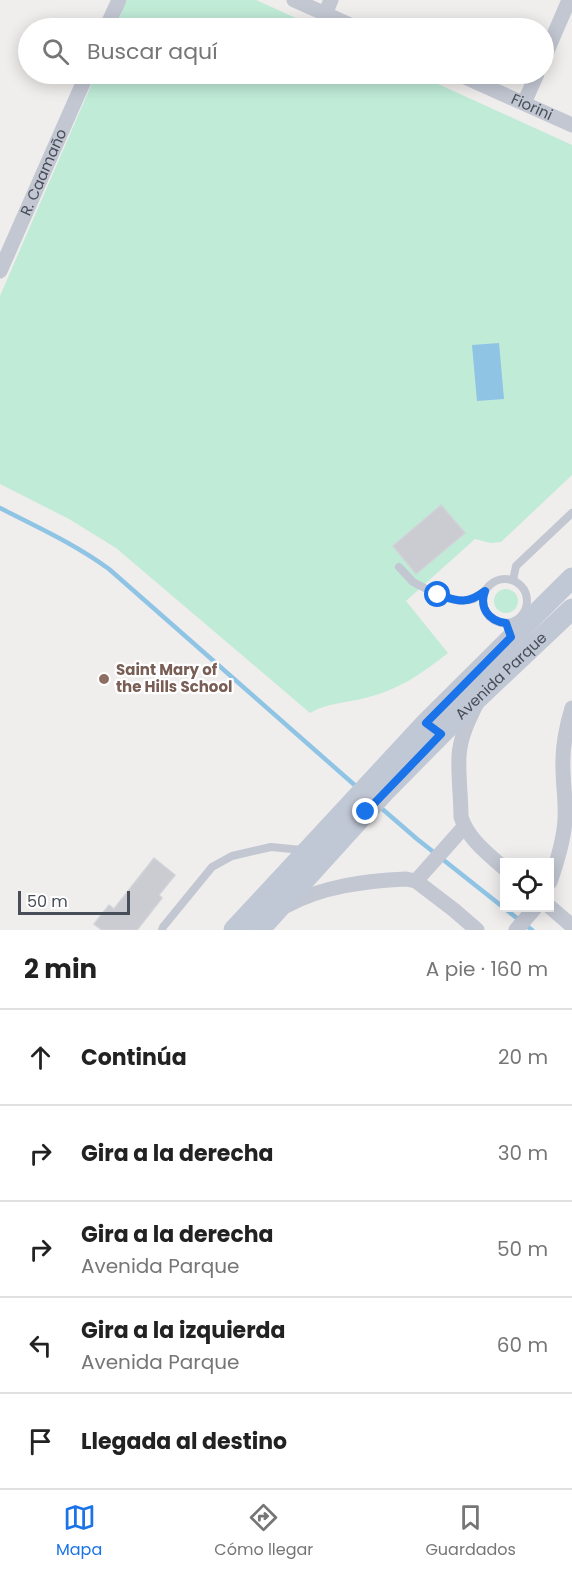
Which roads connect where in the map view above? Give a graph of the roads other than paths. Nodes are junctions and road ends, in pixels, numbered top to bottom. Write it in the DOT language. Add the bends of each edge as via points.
graph roads {
  1 [pos="119,0"];
  2 [pos="294,0"];
  3 [pos="569,0"];
  4 [pos="328,7"];
  5 [pos="111,18"];
  6 [pos="343,18"];
  7 [pos="554,33"];
  8 [pos="83,84"];
  9 [pos="481,84"];
  10 [pos="533,84"];
  11 [pos="524,103"];
  12 [pos="572,125"];
  13 [pos="0,271"];
  14 [pos="572,513"];
  15 [pos="399,567"];
  16 [pos="572,578"];
  17 [pos="513,580"];
  18 [pos="485,591"];
  19 [pos="527,597"];
  20 [pos="550,600"];
  21 [pos="572,609"];
  22 [pos="508,630"];
  23 [pos="488,688"];
  24 [pos="572,708"];
  25 [pos="434,729"];
  26 [pos="459,755"];
  27 [pos="464,827"];
  28 [pos="312,859"];
  29 [pos="500,864"];
  30 [pos="554,867"];
  31 [pos="416,881"];
  32 [pos="333,887"];
  33 [pos="554,911"];
  34 [pos="275,912"];
  35 [pos="531,912"];
  36 [pos="572,926"];
  37 [pos="162,930"];
  38 [pos="234,930"];
  39 [pos="260,930"];
  40 [pos="477,930"];
  41 [pos="516,930"];
  1 -- 5 [label="street"];
  2 -- 4 [label="street"];
  3 -- 7 [label="street"];
  4 -- 6 [label="street"];
  8 -- 13 [label="street, R. Caamaño"];
  9 -- 11 [label="street, Fiorini"];
  10 -- 11 [label="street"];
  11 -- 12 [label="street, Fiorini"];
  14 -- 17 [label="lane" via="516,566"];
  15 -- 18 [label="lane" via="413,582 459,601 474,599"];
  16 -- 20 [label="street, Avenida Parque"];
  17 -- 18 [label="lane" via="494,581"];
  17 -- 19 [label="lane"];
  18 -- 22 [label="lane" via="484,610"];
  19 -- 20 [label="lane"];
  19 -- 22 [label="lane" via="524,612"];
  20 -- 22 [label="street, Avenida Parque"];
  21 -- 23 [label="street, Avenida Parque"];
  22 -- 25 [label="street, Avenida Parque"];
  23 -- 25 [label="street, Avenida Parque"];
  23 -- 26 [label="street" via="469,720"];
  24 -- 30 [label="street" via="563,747 565,818"];
  25 -- 26 [label="street"];
  25 -- 28 [label="street, Avenida Parque"];
  26 -- 27 [label="street"];
  27 -- 29 [label="street"];
  27 -- 31 [label="street"];
  28 -- 32 [label="street"];
  28 -- 34 [label="street, Avenida Parque"];
  28 -- 37 [label="lane" via="271,847 232,856 212,867"];
  28 -- 38 [label="street, Avenida Parque"];
  31 -- 32 [label="street" via="395,879"];
  31 -- 40 [label="street"];
  32 -- 34 [label="street"];
  33 -- 36 [label="street"];
  34 -- 39 [label="street, Avenida Parque"];
  35 -- 41 [label="street"];
}
